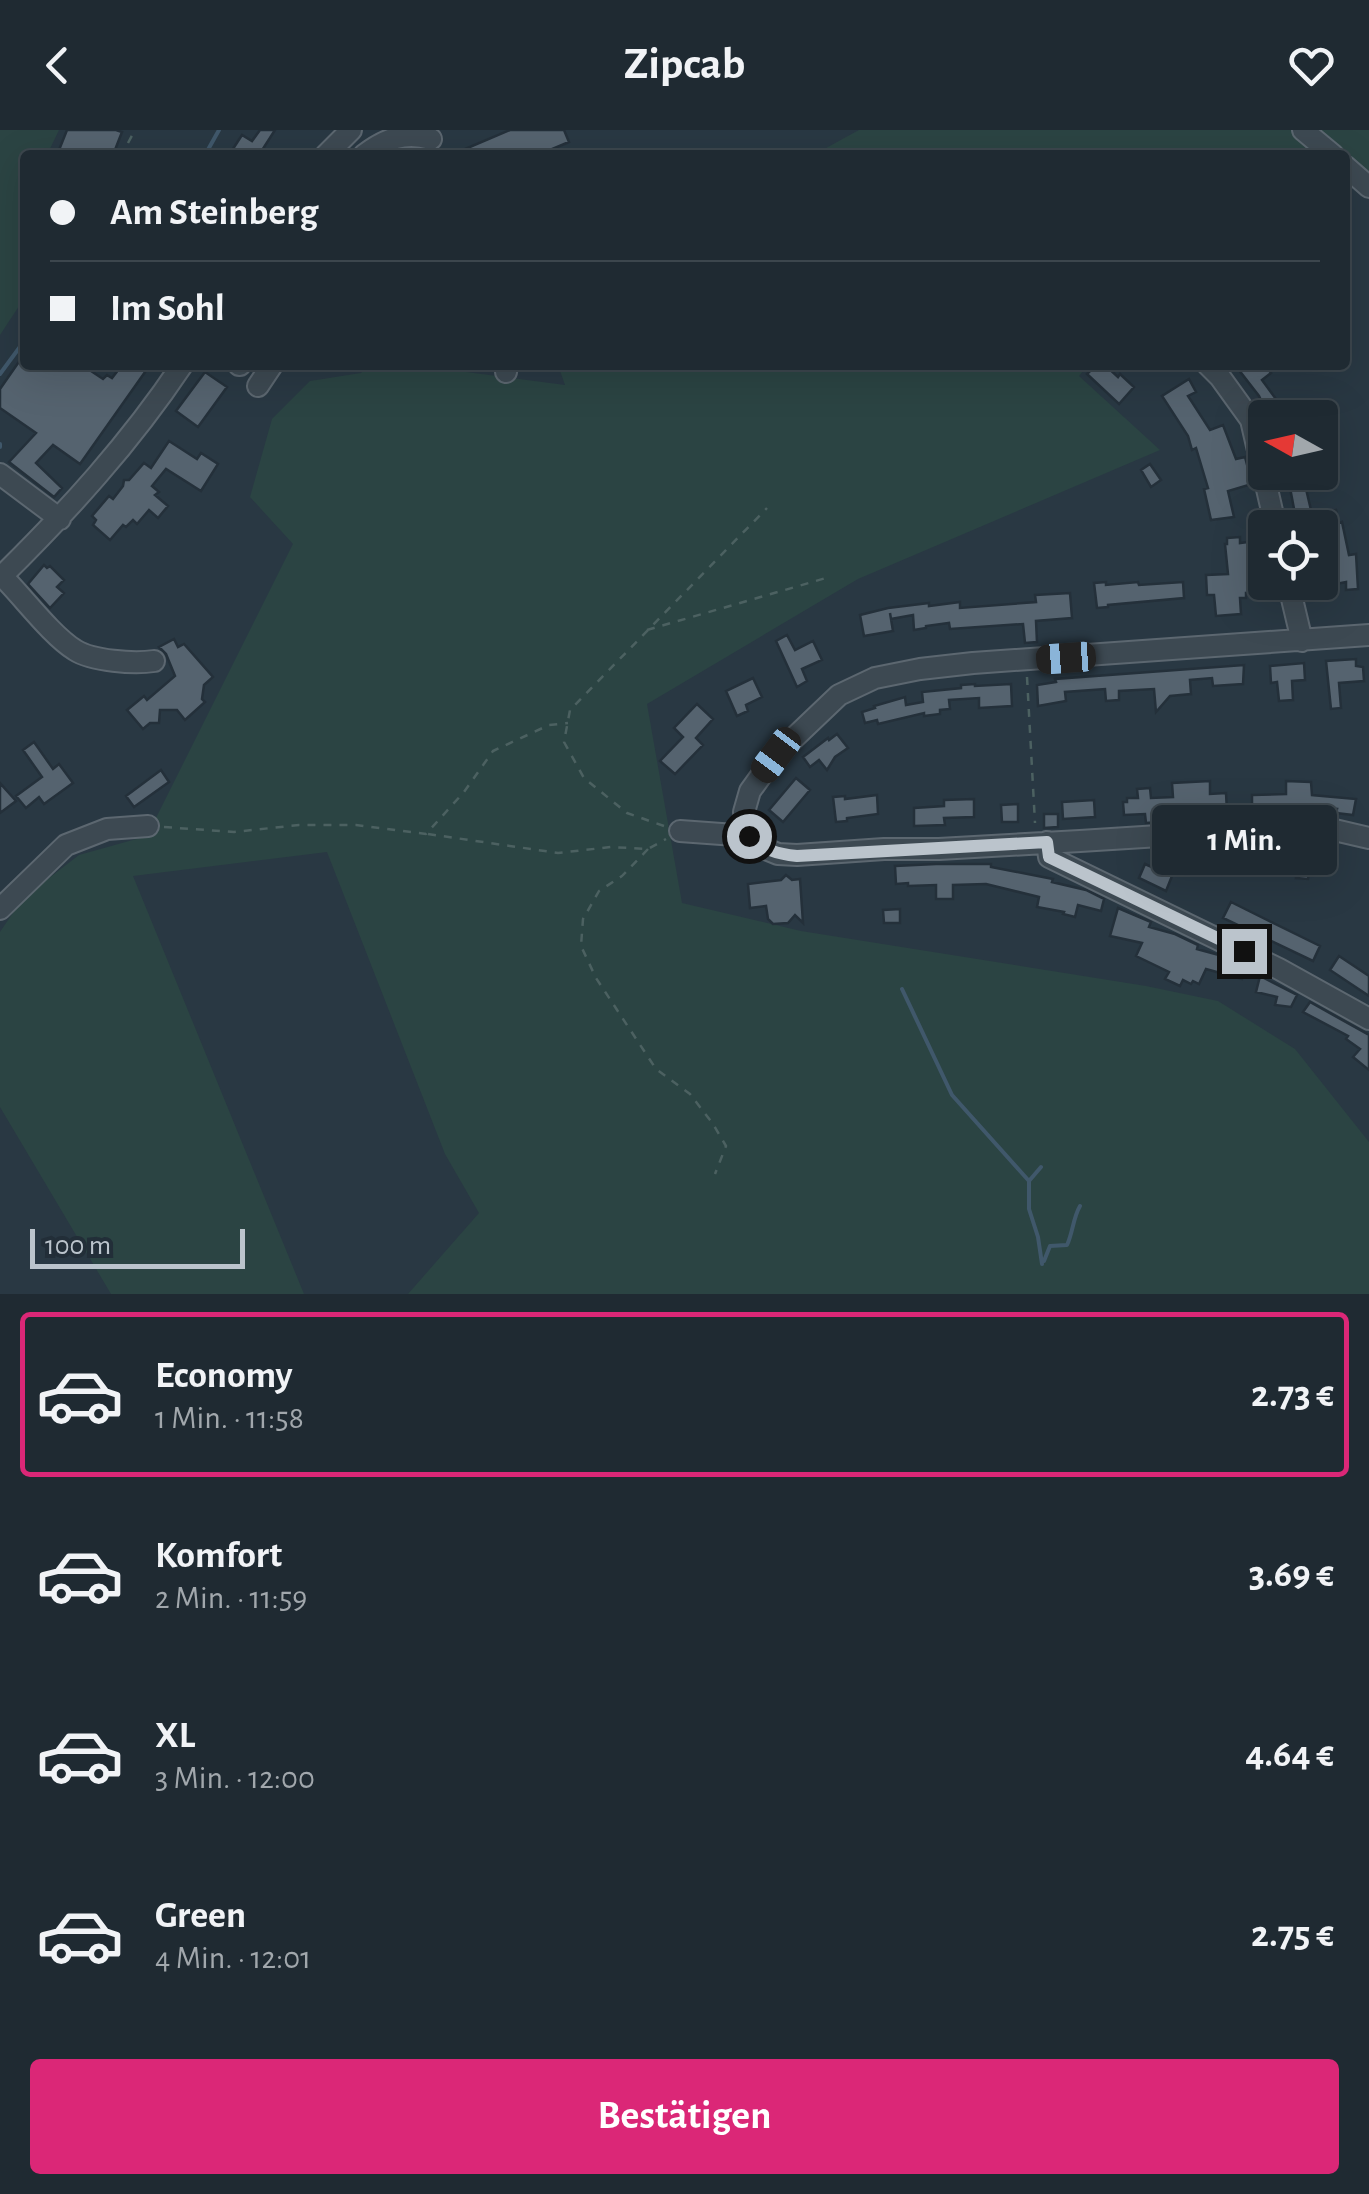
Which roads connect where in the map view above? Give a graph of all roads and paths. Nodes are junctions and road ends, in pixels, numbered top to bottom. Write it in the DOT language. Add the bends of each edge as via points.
graph roads {
  1 [pos="134,130"];
  2 [pos="351,130"];
  3 [pos="1303,130"];
  4 [pos="431,139"];
  5 [pos="128,142"];
  6 [pos="331,150"];
  7 [pos="370,150"];
  8 [pos="1326,150"];
  9 [pos="1350,170"];
  10 [pos="1369,187"];
  11 [pos="179,370"];
  12 [pos="269,370"];
  13 [pos="1213,370"];
  14 [pos="258,386"];
  15 [pos="0,474"];
  16 [pos="767,508"];
  17 [pos="1272,510"];
  18 [pos="60,519"];
  19 [pos="1,577"];
  20 [pos="826,578"];
  21 [pos="1292,600"];
  22 [pos="646,631"];
  23 [pos="1369,634"];
  24 [pos="1302,641"];
  25 [pos="1026,660"];
  26 [pos="154,661"];
  27 [pos="568,724"];
  28 [pos="148,826"];
  29 [pos="680,831"];
  30 [pos="426,834"];
  31 [pos="749,836"];
  32 [pos="1369,838"];
  33 [pos="1042,843"];
  34 [pos="648,849"];
  35 [pos="0,908"];
  36 [pos="1369,1018"];
  37 [pos="716,1174"];
  1 -- 5 [label="path"];
  2 -- 6 [label="street"];
  3 -- 8 [label="street"];
  4 -- 7 [label="street" via="416,134 383,140"];
  9 -- 10 [label="street"];
  11 -- 18 [label="street"];
  12 -- 14 [label="street"];
  13 -- 17 [label="street" via="1251,420"];
  15 -- 18 [label="street"];
  16 -- 22 [label="path"];
  18 -- 19 [label="street"];
  19 -- 26 [label="street" via="80,654"];
  20 -- 22 [label="path"];
  21 -- 24 [label="street"];
  22 -- 27 [label="path" via="570,710"];
  23 -- 24 [label="street"];
  24 -- 25 [label="street"];
  25 -- 31 [label="street" via="920,669 876,678 839,696 776,755 750,790 744,812"];
  25 -- 33 [label="path"];
  27 -- 29 [label="path" via="564,742 584,778 627,813"];
  27 -- 30 [label="path" via="550,725 493,751"];
  28 -- 30 [label="path" via="234,832 356,826"];
  28 -- 35 [label="street" via="107,829 66,845"];
  29 -- 31 [label="street"];
  29 -- 34 [label="path"];
  30 -- 34 [label="path" via="558,852"];
  31 -- 33 [label="street" via="763,848 797,856"];
  32 -- 33 [label="street" via="1286,828"];
  33 -- 36 [label="street" via="1049,857"];
  34 -- 37 [label="path" via="599,890 583,918 581,946 656,1068 690,1094 713,1124 726,1146"];
}
